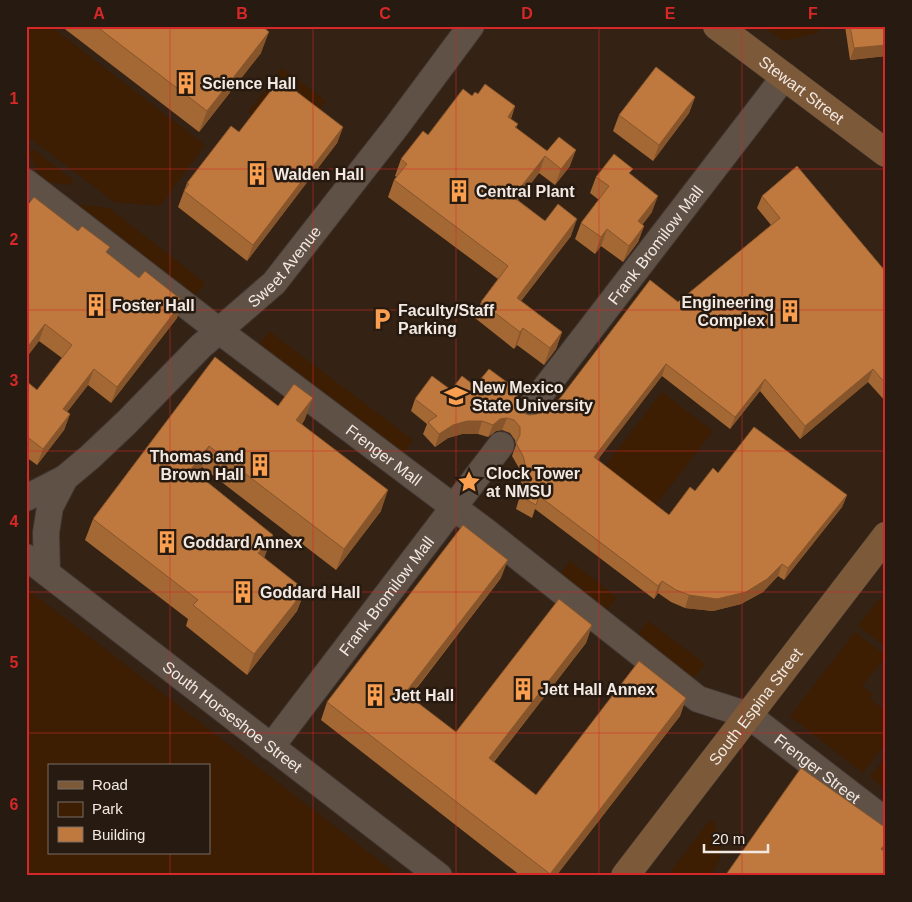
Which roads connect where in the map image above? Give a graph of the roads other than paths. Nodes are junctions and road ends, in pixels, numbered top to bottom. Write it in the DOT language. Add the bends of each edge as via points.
graph roads {
  1 [pos="471,26"];
  2 [pos="717,26"];
  3 [pos="785,76"];
  4 [pos="886,153"];
  5 [pos="26,182"];
  6 [pos="218,330"];
  7 [pos="526,413"];
  8 [pos="501,445"];
  9 [pos="65,478"];
  10 [pos="26,498"];
  11 [pos="453,508"];
  12 [pos="886,536"];
  13 [pos="26,557"];
  14 [pos="47,573"];
  15 [pos="748,714"];
  16 [pos="271,746"];
  17 [pos="886,821"];
  18 [pos="439,876"];
  19 [pos="625,876"];
  1 -- 6 [label="street, Sweet Avenue" via="274,283"];
  2 -- 3 [label="street, Stewart Street"];
  3 -- 4 [label="street, Stewart Street"];
  3 -- 7 [label="street, Frank Bromilow Mall"];
  5 -- 6 [label="street, Frenger Mall"];
  6 -- 9 [label="street, Sweet Avenue" via="127,422"];
  6 -- 11 [label="street, Frenger Mall"];
  8 -- 11 [label="street, Frank Bromilow Mall"];
  9 -- 10 [label="street, Sweet Avenue"];
  9 -- 14 [label="street, Sweet Avenue" via="50,507 46,533"];
  11 -- 15 [label="street, Frenger Mall" via="698,699"];
  11 -- 16 [label="street, Frank Bromilow Mall"];
  12 -- 15 [label="street, South Espina Street"];
  13 -- 14 [label="street, South Horseshoe Street"];
  14 -- 16 [label="street, South Horseshoe Street"];
  15 -- 17 [label="street, Frenger Street"];
  15 -- 19 [label="street, South Espina Street"];
  16 -- 18 [label="street, South Horseshoe Street"];
}
